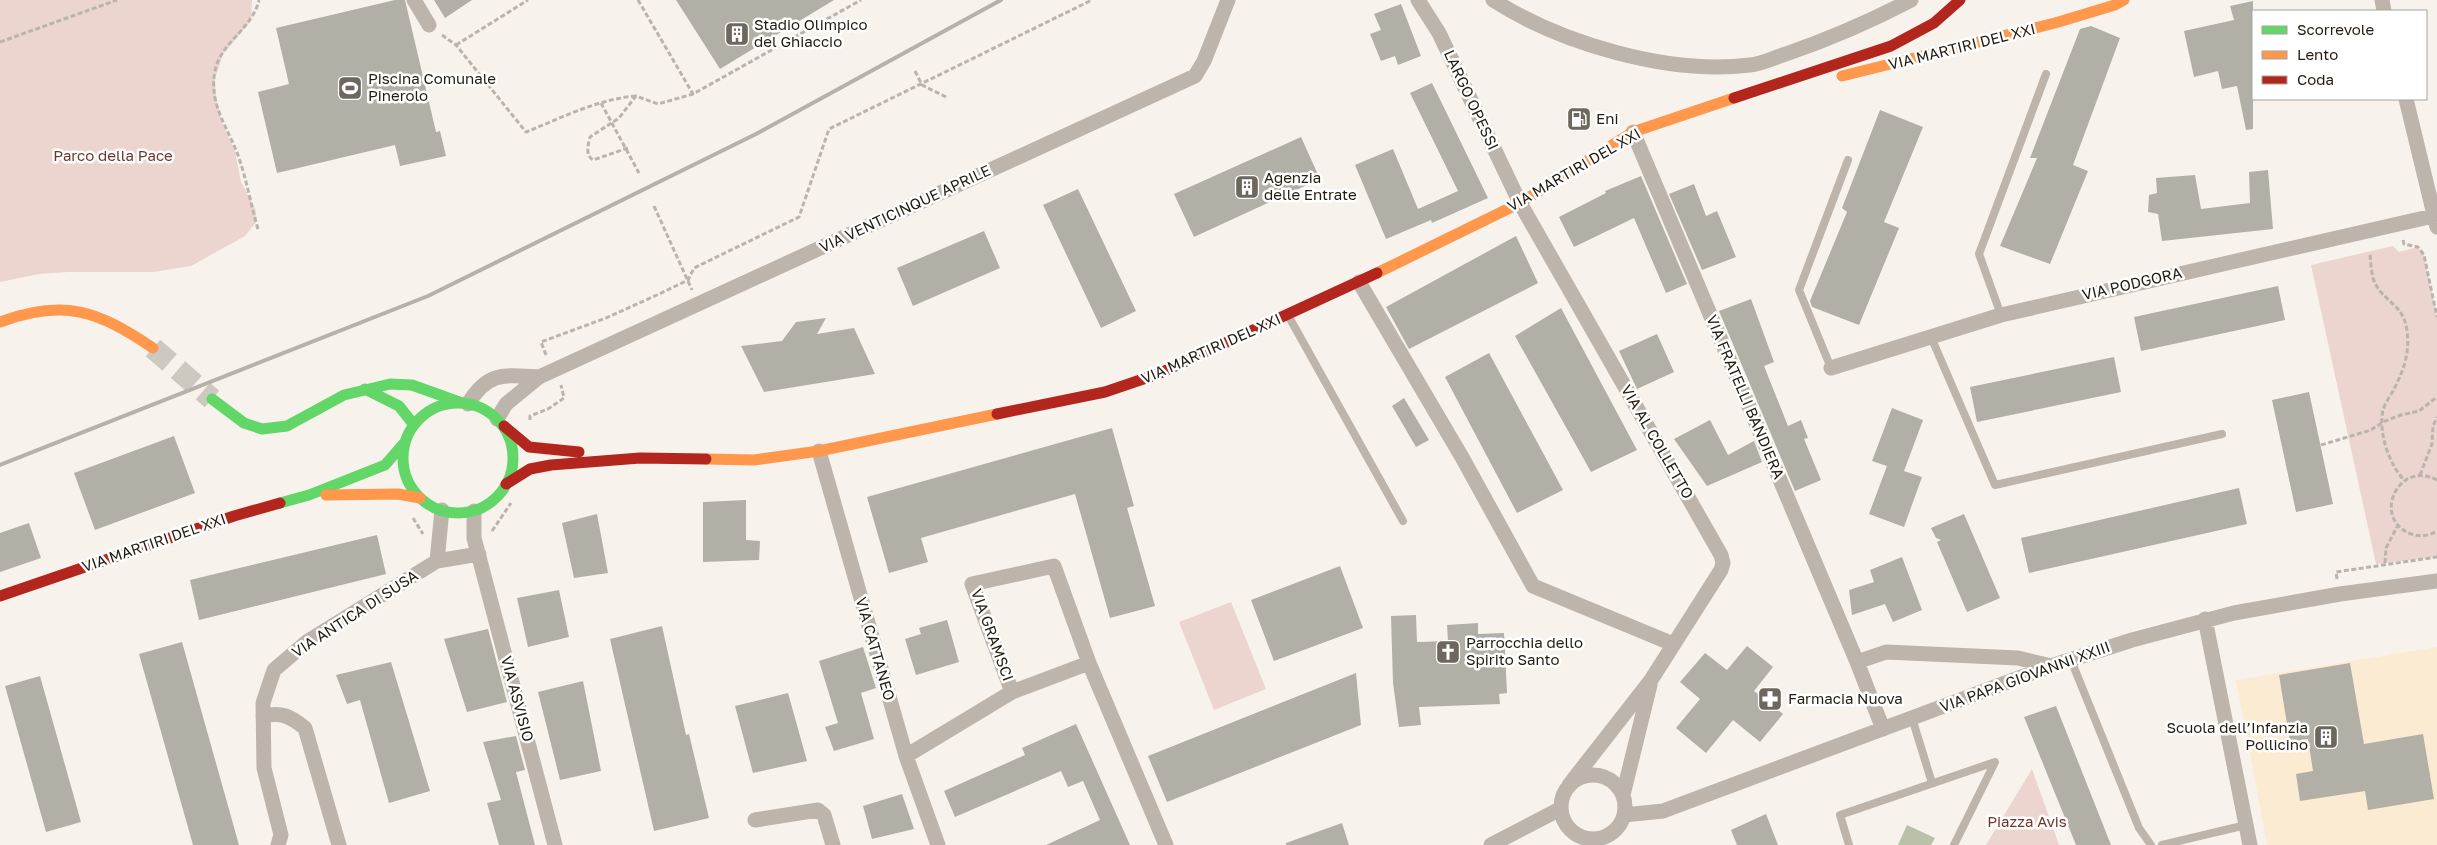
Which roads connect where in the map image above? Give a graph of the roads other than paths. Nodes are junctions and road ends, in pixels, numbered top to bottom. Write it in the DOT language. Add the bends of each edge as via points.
graph roads {
  1 [pos="414,0"];
  2 [pos="1228,0"];
  3 [pos="1418,0"];
  4 [pos="1494,0"];
  5 [pos="1912,0"];
  6 [pos="1960,0"];
  7 [pos="2124,0"];
  8 [pos="429,25"];
  9 [pos="2046,74"];
  10 [pos="1738,98"];
  11 [pos="2406,100"];
  12 [pos="1633,132"];
  13 [pos="1848,160"];
  14 [pos="1520,203"];
  15 [pos="2436,219"];
  16 [pos="1359,282"];
  17 [pos="1288,315"];
  18 [pos="2001,315"];
  19 [pos="0,322"];
  20 [pos="1932,337"];
  21 [pos="153,348"];
  22 [pos="1831,368"];
  23 [pos="539,377"];
  24 [pos="365,390"];
  25 [pos="212,399"];
  26 [pos="465,403"];
  27 [pos="499,421"];
  28 [pos="414,425"];
  29 [pos="2222,434"];
  30 [pos="405,442"];
  31 [pos="819,451"];
  32 [pos="640,458"];
  33 [pos="506,484"];
  34 [pos="309,495"];
  35 [pos="420,498"];
  36 [pos="442,510"];
  37 [pos="474,511"];
  38 [pos="1403,521"];
  39 [pos="479,554"];
  40 [pos="437,561"];
  41 [pos="2437,581"];
  42 [pos="0,596"];
  43 [pos="2205,620"];
  44 [pos="1673,644"];
  45 [pos="2071,660"];
  46 [pos="1857,662"];
  47 [pos="1090,663"];
  48 [pos="2051,666"];
  49 [pos="1651,680"];
  50 [pos="1012,692"];
  51 [pos="263,716"];
  52 [pos="1912,718"];
  53 [pos="1883,729"];
  54 [pos="906,756"];
  55 [pos="1932,783"];
  56 [pos="1569,784"];
  57 [pos="1623,795"];
  58 [pos="1560,809"];
  59 [pos="1624,815"];
  60 [pos="755,820"];
  61 [pos="2246,825"];
  62 [pos="1618,838"];
  63 [pos="1582,842"];
  64 [pos="278,845"];
  65 [pos="340,845"];
  66 [pos="555,845"];
  67 [pos="833,845"];
  68 [pos="938,845"];
  69 [pos="1166,845"];
  70 [pos="1491,845"];
  71 [pos="1849,845"];
  72 [pos="1954,845"];
  73 [pos="2152,845"];
  74 [pos="2162,845"];
  75 [pos="2250,845"];
  1 -- 8 [label="street"];
  2 -- 23 [label="street, VIA VENTICINQUE APRILE" via="1195,76"];
  3 -- 14 [label="street, LARGO OPESSI" via="1439,33"];
  4 -- 5 [label="street" via="1558,33 1622,54 1689,66 1752,65 1824,41"];
  6 -- 10 [label="street, VIA MARTIRI DEL XXI" via="1934,23 1891,46"];
  7 -- 10 [label="street, VIA MARTIRI DEL XXI" via="2036,28 1874,69"];
  9 -- 18 [label="lane" via="1979,254"];
  10 -- 12 [label="street, VIA MARTIRI DEL XXI"];
  11 -- 15 [label="street"];
  12 -- 14 [label="street, VIA MARTIRI DEL XXI"];
  12 -- 46 [label="street, VIA FRATELLI BANDIERA"];
  13 -- 22 [label="lane" via="1799,290"];
  14 -- 16 [label="street, VIA MARTIRI DEL XXI"];
  14 -- 44 [label="street, VIA AL COLLETTO" via="1721,554 1724,563 1721,570"];
  15 -- 18 [label="street, VIA PODGORA" via="2399,223"];
  16 -- 17 [label="street, VIA MARTIRI DEL XXI"];
  16 -- 44 [label="street" via="1533,586"];
  17 -- 31 [label="street, VIA MARTIRI DEL XXI" via="1158,374 1105,392"];
  17 -- 38 [label="lane"];
  18 -- 20 [label="street, VIA PODGORA"];
  19 -- 21 [label="street" via="32,311 79,311 106,318 126,328"];
  20 -- 22 [label="street, VIA PODGORA"];
  20 -- 29 [label="lane" via="1995,485"];
  23 -- 26 [label="street" via="502,375 490,378"];
  23 -- 27 [label="street" via="506,404"];
  24 -- 25 [label="street" via="344,395 278,428 249,426"];
  24 -- 26 [label="street" via="394,383 408,384"];
  24 -- 28 [label="street" via="399,406"];
  26 -- 27 [label="street" via="479,407"];
  26 -- 28 [label="street, VIA MARTIRI DEL XXI" via="444,405 427,412"];
  27 -- 32 [label="street, VIA MARTIRI DEL XXI" via="529,447"];
  27 -- 33 [label="street, VIA MARTIRI DEL XXI" via="512,447 511,472"];
  28 -- 30 [label="street, VIA MARTIRI DEL XXI"];
  30 -- 34 [label="street, VIA MARTIRI DEL XXI" via="384,465"];
  30 -- 35 [label="street, VIA MARTIRI DEL XXI" via="405,472"];
  31 -- 32 [label="street, VIA MARTIRI DEL XXI" via="754,460"];
  31 -- 54 [label="street, VIA CATTANEO"];
  32 -- 33 [label="street, VIA MARTIRI DEL XXI" via="551,464 530,469"];
  33 -- 37 [label="street, VIA MARTIRI DEL XXI" via="493,500"];
  34 -- 35 [label="street, VIA MARTIRI DEL XXI" via="398,494"];
  34 -- 42 [label="street, VIA MARTIRI DEL XXI" via="234,516"];
  35 -- 36 [label="street, VIA MARTIRI DEL XXI"];
  36 -- 37 [label="street, VIA MARTIRI DEL XXI"];
  36 -- 40 [label="street"];
  37 -- 39 [label="street, VIA ASVISIO" via="474,538"];
  39 -- 40 [label="street"];
  39 -- 66 [label="street, VIA ASVISIO"];
  40 -- 51 [label="street, VIA ANTICA DI SUSA" via="308,641 274,670 263,703"];
  41 -- 43 [label="street, VIA PAPA GIOVANNI XXIII" via="2340,594"];
  43 -- 45 [label="street, VIA PAPA GIOVANNI XXIII"];
  43 -- 61 [label="street"];
  44 -- 49 [label="street, VIA AL COLLETTO"];
  45 -- 48 [label="street, VIA PAPA GIOVANNI XXIII"];
  45 -- 73 [label="lane" via="2139,828"];
  46 -- 48 [label="street" via="1886,652 2018,658"];
  46 -- 53 [label="street, VIA FRATELLI BANDIERA"];
  47 -- 50 [label="street, VIA GRAMSCI"];
  47 -- 50 [label="street, VIA GRAMSCI" via="1054,566 972,584"];
  47 -- 69 [label="street, VIA GRAMSCI"];
  48 -- 52 [label="street, VIA PAPA GIOVANNI XXIII"];
  49 -- 56 [label="street, VIA AL COLLETTO"];
  49 -- 57 [label="street, VIA AL COLLETTO"];
  50 -- 54 [label="street, VIA GRAMSCI"];
  51 -- 64 [label="street, VIA ANTICA DI SUSA" via="264,768 281,836"];
  51 -- 65 [label="street" via="277,713 289,716 305,728"];
  52 -- 53 [label="street, VIA PAPA GIOVANNI XXIII"];
  52 -- 55 [label="lane"];
  53 -- 59 [label="street, VIA PAPA GIOVANNI XXIII" via="1663,811"];
  54 -- 68 [label="street, VIA CATTANEO"];
  55 -- 71 [label="lane" via="1840,815"];
  55 -- 72 [label="lane" via="1995,762"];
  56 -- 57 [label="street" via="1585,775 1604,776 1619,787"];
  56 -- 58 [label="street" via="1562,796"];
  57 -- 59 [label="street"];
  58 -- 63 [label="street" via="1566,826"];
  58 -- 70 [label="street"];
  59 -- 62 [label="street"];
  60 -- 67 [label="street" via="818,810 824,815"];
  61 -- 74 [label="lane"];
  61 -- 75 [label="street"];
  62 -- 63 [label="street"];
}
